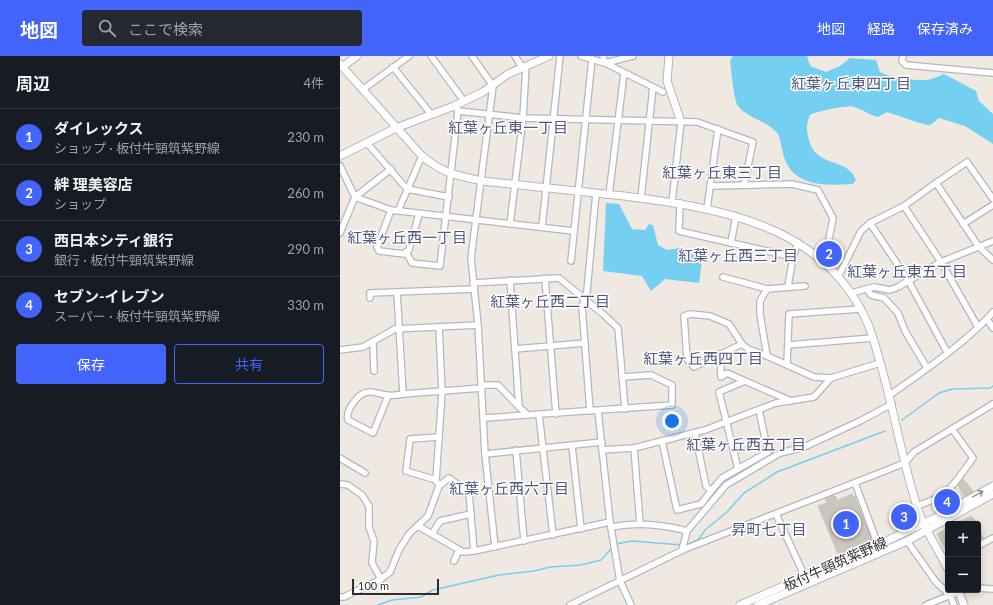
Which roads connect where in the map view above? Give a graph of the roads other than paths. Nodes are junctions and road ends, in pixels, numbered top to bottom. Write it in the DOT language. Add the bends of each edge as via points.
graph roads {
  1 [pos="357,56"];
  2 [pos="409,56"];
  3 [pos="430,56"];
  4 [pos="472,56"];
  5 [pos="515,56"];
  6 [pos="549,56"];
  7 [pos="560,56"];
  8 [pos="581,56"];
  9 [pos="603,56"];
  10 [pos="633,56"];
  11 [pos="669,56"];
  12 [pos="903,56"];
  13 [pos="592,59"];
  14 [pos="605,63"];
  15 [pos="341,66"];
  16 [pos="524,66"];
  17 [pos="393,67"];
  18 [pos="624,73"];
  19 [pos="993,73"];
  20 [pos="494,86"];
  21 [pos="653,87"];
  22 [pos="362,90"];
  23 [pos="663,92"];
  24 [pos="464,101"];
  25 [pos="456,109"];
  26 [pos="491,113"];
  27 [pos="431,114"];
  28 [pos="523,118"];
  29 [pos="554,119"];
  30 [pos="586,120"];
  31 [pos="617,120"];
  32 [pos="650,120"];
  33 [pos="681,122"];
  34 [pos="396,128"];
  35 [pos="718,129"];
  36 [pos="367,143"];
  37 [pos="340,156"];
  38 [pos="422,156"];
  39 [pos="340,166"];
  40 [pos="391,169"];
  41 [pos="451,174"];
  42 [pos="482,181"];
  43 [pos="936,183"];
  44 [pos="514,185"];
  45 [pos="744,185"];
  46 [pos="711,186"];
  47 [pos="545,188"];
  48 [pos="407,189"];
  49 [pos="577,191"];
  50 [pos="596,193"];
  51 [pos="609,195"];
  52 [pos="355,197"];
  53 [pos="449,197"];
  54 [pos="641,198"];
  55 [pos="993,199"];
  56 [pos="676,202"];
  57 [pos="993,205"];
  58 [pos="904,206"];
  59 [pos="391,210"];
  60 [pos="707,210"];
  61 [pos="398,211"];
  62 [pos="419,214"];
  63 [pos="736,216"];
  64 [pos="446,217"];
  65 [pos="477,221"];
  66 [pos="870,223"];
  67 [pos="510,224"];
  68 [pos="963,224"];
  69 [pos="542,227"];
  70 [pos="573,231"];
  71 [pos="340,233"];
  72 [pos="993,241"];
  73 [pos="798,242"];
  74 [pos="731,243"];
  75 [pos="979,247"];
  76 [pos="406,252"];
  77 [pos="793,257"];
  78 [pos="993,260"];
  79 [pos="571,261"];
  80 [pos="822,261"];
  81 [pos="941,262"];
  82 [pos="838,276"];
  83 [pos="545,278"];
  84 [pos="723,278"];
  85 [pos="510,280"];
  86 [pos="908,280"];
  87 [pos="473,286"];
  88 [pos="788,286"];
  89 [pos="805,286"];
  90 [pos="767,289"];
  91 [pos="867,289"];
  92 [pos="397,292"];
  93 [pos="851,293"];
  94 [pos="370,298"];
  95 [pos="585,300"];
  96 [pos="860,308"];
  97 [pos="993,312"];
  98 [pos="987,319"];
  99 [pos="478,325"];
  100 [pos="439,327"];
  101 [pos="978,327"];
  102 [pos="993,328"];
  103 [pos="399,329"];
  104 [pos="873,338"];
  105 [pos="373,342"];
  106 [pos="584,342"];
  107 [pos="742,344"];
  108 [pos="788,345"];
  109 [pos="550,346"];
  110 [pos="516,349"];
  111 [pos="340,350"];
  112 [pos="947,352"];
  113 [pos="720,354"];
  114 [pos="767,356"];
  115 [pos="880,363"];
  116 [pos="787,364"];
  117 [pos="927,368"];
  118 [pos="374,371"];
  119 [pos="622,377"];
  120 [pos="831,378"];
  121 [pos="745,381"];
  122 [pos="482,387"];
  123 [pos="442,392"];
  124 [pos="403,394"];
  125 [pos="890,395"];
  126 [pos="388,396"];
  127 [pos="791,401"];
  128 [pos="892,404"];
  129 [pos="993,404"];
  130 [pos="519,407"];
  131 [pos="625,409"];
  132 [pos="759,410"];
  133 [pos="590,411"];
  134 [pos="598,411"];
  135 [pos="556,414"];
  136 [pos="528,415"];
  137 [pos="539,415"];
  138 [pos="484,418"];
  139 [pos="726,422"];
  140 [pos="952,428"];
  141 [pos="695,433"];
  142 [pos="439,437"];
  143 [pos="662,441"];
  144 [pos="602,442"];
  145 [pos="572,446"];
  146 [pos="543,447"];
  147 [pos="634,448"];
  148 [pos="516,450"];
  149 [pos="602,450"];
  150 [pos="485,454"];
  151 [pos="340,458"];
  152 [pos="905,463"];
  153 [pos="738,469"];
  154 [pos="365,473"];
  155 [pos="436,480"];
  156 [pos="855,483"];
  157 [pos="340,484"];
  158 [pos="439,486"];
  159 [pos="993,486"];
  160 [pos="711,491"];
  161 [pos="993,494"];
  162 [pos="916,506"];
  163 [pos="471,514"];
  164 [pos="776,514"];
  165 [pos="640,524"];
  166 [pos="610,525"];
  167 [pos="418,526"];
  168 [pos="925,528"];
  169 [pos="581,529"];
  170 [pos="688,531"];
  171 [pos="432,534"];
  172 [pos="553,534"];
  173 [pos="993,538"];
  174 [pos="524,541"];
  175 [pos="907,541"];
  176 [pos="981,544"];
  177 [pos="878,546"];
  178 [pos="495,547"];
  179 [pos="459,550"];
  180 [pos="682,550"];
  181 [pos="474,551"];
  182 [pos="454,561"];
  183 [pos="945,562"];
  184 [pos="805,578"];
  185 [pos="381,579"];
  186 [pos="620,580"];
  187 [pos="981,588"];
  188 [pos="993,589"];
  189 [pos="954,593"];
  190 [pos="961,593"];
  191 [pos="950,595"];
  192 [pos="340,597"];
  193 [pos="570,605"];
  194 [pos="631,605"];
  195 [pos="740,605"];
  196 [pos="758,605"];
  197 [pos="926,605"];
  198 [pos="954,605"];
  199 [pos="964,605"];
  1 -- 15 [label="street"];
  2 -- 17 [label="street"];
  3 -- 24 [label="street"];
  4 -- 20 [label="street"];
  5 -- 16 [label="street"];
  6 -- 16 [label="street"];
  7 -- 29 [label="street"];
  8 -- 13 [label="street"];
  9 -- 14 [label="street"];
  10 -- 14 [label="street"];
  11 -- 33 [label="street" via="667,81"];
  12 -- 19 [label="street" via="902,61 906,65"];
  13 -- 14 [label="street"];
  13 -- 30 [label="street"];
  14 -- 18 [label="street"];
  15 -- 22 [label="street"];
  16 -- 20 [label="street" via="508,74"];
  16 -- 28 [label="street"];
  17 -- 22 [label="street"];
  17 -- 27 [label="street"];
  18 -- 21 [label="street"];
  18 -- 31 [label="street"];
  20 -- 24 [label="street"];
  20 -- 26 [label="street"];
  21 -- 23 [label="street"];
  21 -- 32 [label="street"];
  22 -- 34 [label="street"];
  24 -- 25 [label="street"];
  25 -- 26 [label="street"];
  25 -- 27 [label="street"];
  25 -- 41 [label="street"];
  26 -- 28 [label="street"];
  26 -- 42 [label="street"];
  27 -- 34 [label="street"];
  28 -- 29 [label="street"];
  28 -- 44 [label="street"];
  29 -- 30 [label="street"];
  29 -- 47 [label="street"];
  30 -- 31 [label="street"];
  30 -- 49 [label="street"];
  31 -- 32 [label="street"];
  31 -- 51 [label="street"];
  32 -- 33 [label="street"];
  32 -- 54 [label="street"];
  33 -- 35 [label="street" via="697,122"];
  33 -- 56 [label="street"];
  34 -- 36 [label="street"];
  34 -- 38 [label="street"];
  35 -- 45 [label="street" via="753,142"];
  35 -- 46 [label="street"];
  36 -- 37 [label="street"];
  36 -- 40 [label="street"];
  38 -- 41 [label="street" via="437,168"];
  38 -- 48 [label="street"];
  39 -- 52 [label="street"];
  40 -- 48 [label="street"];
  40 -- 52 [label="street"];
  41 -- 42 [label="street"];
  41 -- 53 [label="street"];
  42 -- 44 [label="street"];
  42 -- 65 [label="street"];
  43 -- 55 [label="street" via="967,162"];
  43 -- 58 [label="street"];
  43 -- 68 [label="street"];
  44 -- 47 [label="street"];
  44 -- 67 [label="street"];
  45 -- 46 [label="street"];
  45 -- 80 [label="street" via="792,184 818,190 833,218"];
  46 -- 60 [label="street"];
  47 -- 49 [label="street"];
  47 -- 69 [label="street"];
  48 -- 53 [label="street"];
  48 -- 61 [label="street"];
  49 -- 50 [label="street"];
  49 -- 70 [label="street"];
  50 -- 51 [label="street"];
  50 -- 95 [label="street"];
  51 -- 54 [label="street"];
  52 -- 59 [label="street"];
  52 -- 71 [label="street"];
  53 -- 64 [label="street"];
  54 -- 56 [label="street"];
  56 -- 60 [label="street"];
  56 -- 74 [label="street" via="679,231"];
  57 -- 68 [label="street"];
  58 -- 66 [label="street"];
  58 -- 81 [label="street"];
  59 -- 61 [label="street"];
  59 -- 76 [label="street" via="377,247 379,251 404,254"];
  60 -- 63 [label="street"];
  61 -- 62 [label="street"];
  62 -- 64 [label="street"];
  62 -- 76 [label="street" via="409,250"];
  63 -- 73 [label="street" via="766,225"];
  63 -- 74 [label="street"];
  64 -- 65 [label="street"];
  64 -- 76 [label="street" via="440,266 412,263"];
  65 -- 67 [label="street"];
  65 -- 87 [label="street" via="471,258"];
  66 -- 82 [label="street" via="861,231"];
  66 -- 86 [label="street"];
  67 -- 69 [label="street"];
  68 -- 75 [label="street"];
  69 -- 70 [label="street"];
  70 -- 79 [label="street"];
  72 -- 75 [label="street"];
  73 -- 77 [label="street"];
  73 -- 80 [label="street"];
  74 -- 77 [label="street"];
  75 -- 78 [label="street"];
  75 -- 81 [label="street"];
  77 -- 88 [label="street"];
  80 -- 82 [label="street"];
  81 -- 86 [label="street"];
  81 -- 101 [label="street"];
  82 -- 93 [label="street"];
  83 -- 85 [label="street"];
  83 -- 95 [label="street" via="559,278"];
  83 -- 109 [label="street"];
  84 -- 90 [label="street"];
  85 -- 87 [label="street"];
  85 -- 110 [label="street"];
  86 -- 91 [label="street" via="898,288 890,290 874,287"];
  86 -- 112 [label="street"];
  87 -- 92 [label="street"];
  87 -- 99 [label="street"];
  88 -- 89 [label="street"];
  88 -- 90 [label="street"];
  90 -- 114 [label="street" via="760,301"];
  91 -- 93 [label="street"];
  91 -- 117 [label="street" via="871,295 884,298 898,313"];
  92 -- 94 [label="street" via="370,293"];
  92 -- 103 [label="street"];
  93 -- 96 [label="street"];
  95 -- 106 [label="street" via="582,307"];
  95 -- 119 [label="street" via="618,328"];
  96 -- 104 [label="street"];
  96 -- 108 [label="street" via="789,314"];
  97 -- 98 [label="street"];
  98 -- 101 [label="street"];
  98 -- 102 [label="street"];
  99 -- 100 [label="street"];
  99 -- 122 [label="street"];
  100 -- 103 [label="street"];
  100 -- 123 [label="street"];
  101 -- 112 [label="street"];
  103 -- 105 [label="street"];
  103 -- 124 [label="street"];
  104 -- 108 [label="street"];
  104 -- 115 [label="street"];
  105 -- 111 [label="street" via="363,347"];
  105 -- 118 [label="street"];
  106 -- 109 [label="street"];
  106 -- 133 [label="street"];
  107 -- 113 [label="street"];
  107 -- 113 [label="street" via="729,324 710,316 684,316 688,359 694,367"];
  107 -- 114 [label="street"];
  108 -- 116 [label="street"];
  109 -- 110 [label="street"];
  109 -- 135 [label="street"];
  110 -- 130 [label="street"];
  112 -- 117 [label="street"];
  113 -- 121 [label="street" via="721,377 728,373"];
  114 -- 116 [label="street"];
  115 -- 120 [label="street"];
  115 -- 125 [label="street"];
  116 -- 120 [label="street" via="814,377"];
  117 -- 125 [label="street"];
  119 -- 131 [label="street"];
  119 -- 131 [label="street" via="651,375 672,385 672,405"];
  120 -- 127 [label="street" via="814,397"];
  121 -- 127 [label="street"];
  121 -- 139 [label="street" via="719,392"];
  122 -- 123 [label="street"];
  122 -- 130 [label="street" via="498,385"];
  122 -- 138 [label="street"];
  123 -- 124 [label="street"];
  123 -- 142 [label="street"];
  124 -- 126 [label="street"];
  125 -- 128 [label="street"];
  126 -- 126 [label="street" via="369,391 363,394 352,404 346,416 348,420 373,433"];
  127 -- 132 [label="street" via="776,403"];
  128 -- 152 [label="street"];
  128 -- 170 [label="street" via="804,447 780,453 726,485"];
  129 -- 140 [label="street"];
  130 -- 136 [label="street"];
  131 -- 134 [label="street"];
  132 -- 139 [label="street"];
  132 -- 153 [label="street" via="768,452"];
  133 -- 134 [label="street"];
  133 -- 135 [label="street"];
  134 -- 144 [label="street"];
  135 -- 137 [label="street"];
  136 -- 137 [label="street"];
  136 -- 138 [label="street"];
  137 -- 146 [label="street"];
  138 -- 150 [label="street"];
  139 -- 141 [label="street"];
  139 -- 153 [label="street"];
  140 -- 152 [label="street" via="914,452"];
  140 -- 162 [label="street" via="973,458 948,492 934,501"];
  141 -- 143 [label="street"];
  141 -- 160 [label="street" via="706,486"];
  142 -- 155 [label="street"];
  142 -- 155 [label="street" via="410,439 406,471"];
  143 -- 147 [label="street"];
  143 -- 160 [label="street" via="677,510 701,504"];
  144 -- 145 [label="street"];
  144 -- 149 [label="street"];
  145 -- 146 [label="street"];
  145 -- 169 [label="street"];
  146 -- 148 [label="street"];
  146 -- 172 [label="street"];
  147 -- 149 [label="street"];
  147 -- 165 [label="street"];
  148 -- 150 [label="street"];
  148 -- 174 [label="street"];
  149 -- 166 [label="street"];
  150 -- 178 [label="street"];
  151 -- 154 [label="street"];
  152 -- 156 [label="street"];
  152 -- 162 [label="street"];
  153 -- 160 [label="street" via="722,478"];
  155 -- 158 [label="street"];
  156 -- 164 [label="street"];
  156 -- 177 [label="street"];
  157 -- 185 [label="street" via="348,484 362,495 369,506 369,527 374,541 372,563"];
  158 -- 163 [label="street" via="449,478 469,493"];
  158 -- 167 [label="street" via="428,516"];
  168 -- 159 [label="street, 板付牛頸筑紫野線, one-way"];
  161 -- 168 [label="street, 板付牛頸筑紫野線"];
  162 -- 168 [label="street"];
  163 -- 171 [label="street" via="440,521"];
  163 -- 181 [label="street"];
  164 -- 180 [label="street"];
  164 -- 184 [label="street"];
  165 -- 166 [label="street"];
  165 -- 170 [label="street" via="667,525"];
  166 -- 169 [label="street"];
  166 -- 186 [label="street"];
  167 -- 171 [label="street"];
  167 -- 185 [label="street" via="409,534 399,550 390,572"];
  168 -- 175 [label="street, 板付牛頸筑紫野線"];
  168 -- 177 [label="street, 板付牛頸筑紫野線"];
  168 -- 183 [label="street"];
  169 -- 172 [label="street"];
  170 -- 180 [label="street"];
  171 -- 179 [label="street"];
  172 -- 174 [label="street"];
  173 -- 176 [label="street"];
  174 -- 178 [label="street"];
  175 -- 191 [label="street" via="936,582"];
  175 -- 196 [label="street, 板付牛頸筑紫野線"];
  177 -- 184 [label="street, 板付牛頸筑紫野線"];
  178 -- 181 [label="street"];
  179 -- 181 [label="street"];
  179 -- 182 [label="street"];
  180 -- 186 [label="street"];
  184 -- 195 [label="street, 板付牛頸筑紫野線"];
  185 -- 192 [label="street"];
  186 -- 193 [label="street"];
  186 -- 194 [label="street"];
  187 -- 188 [label="street"];
  189 -- 191 [label="street"];
  190 -- 199 [label="street"];
  191 -- 197 [label="street"];
  191 -- 198 [label="street"];
}
